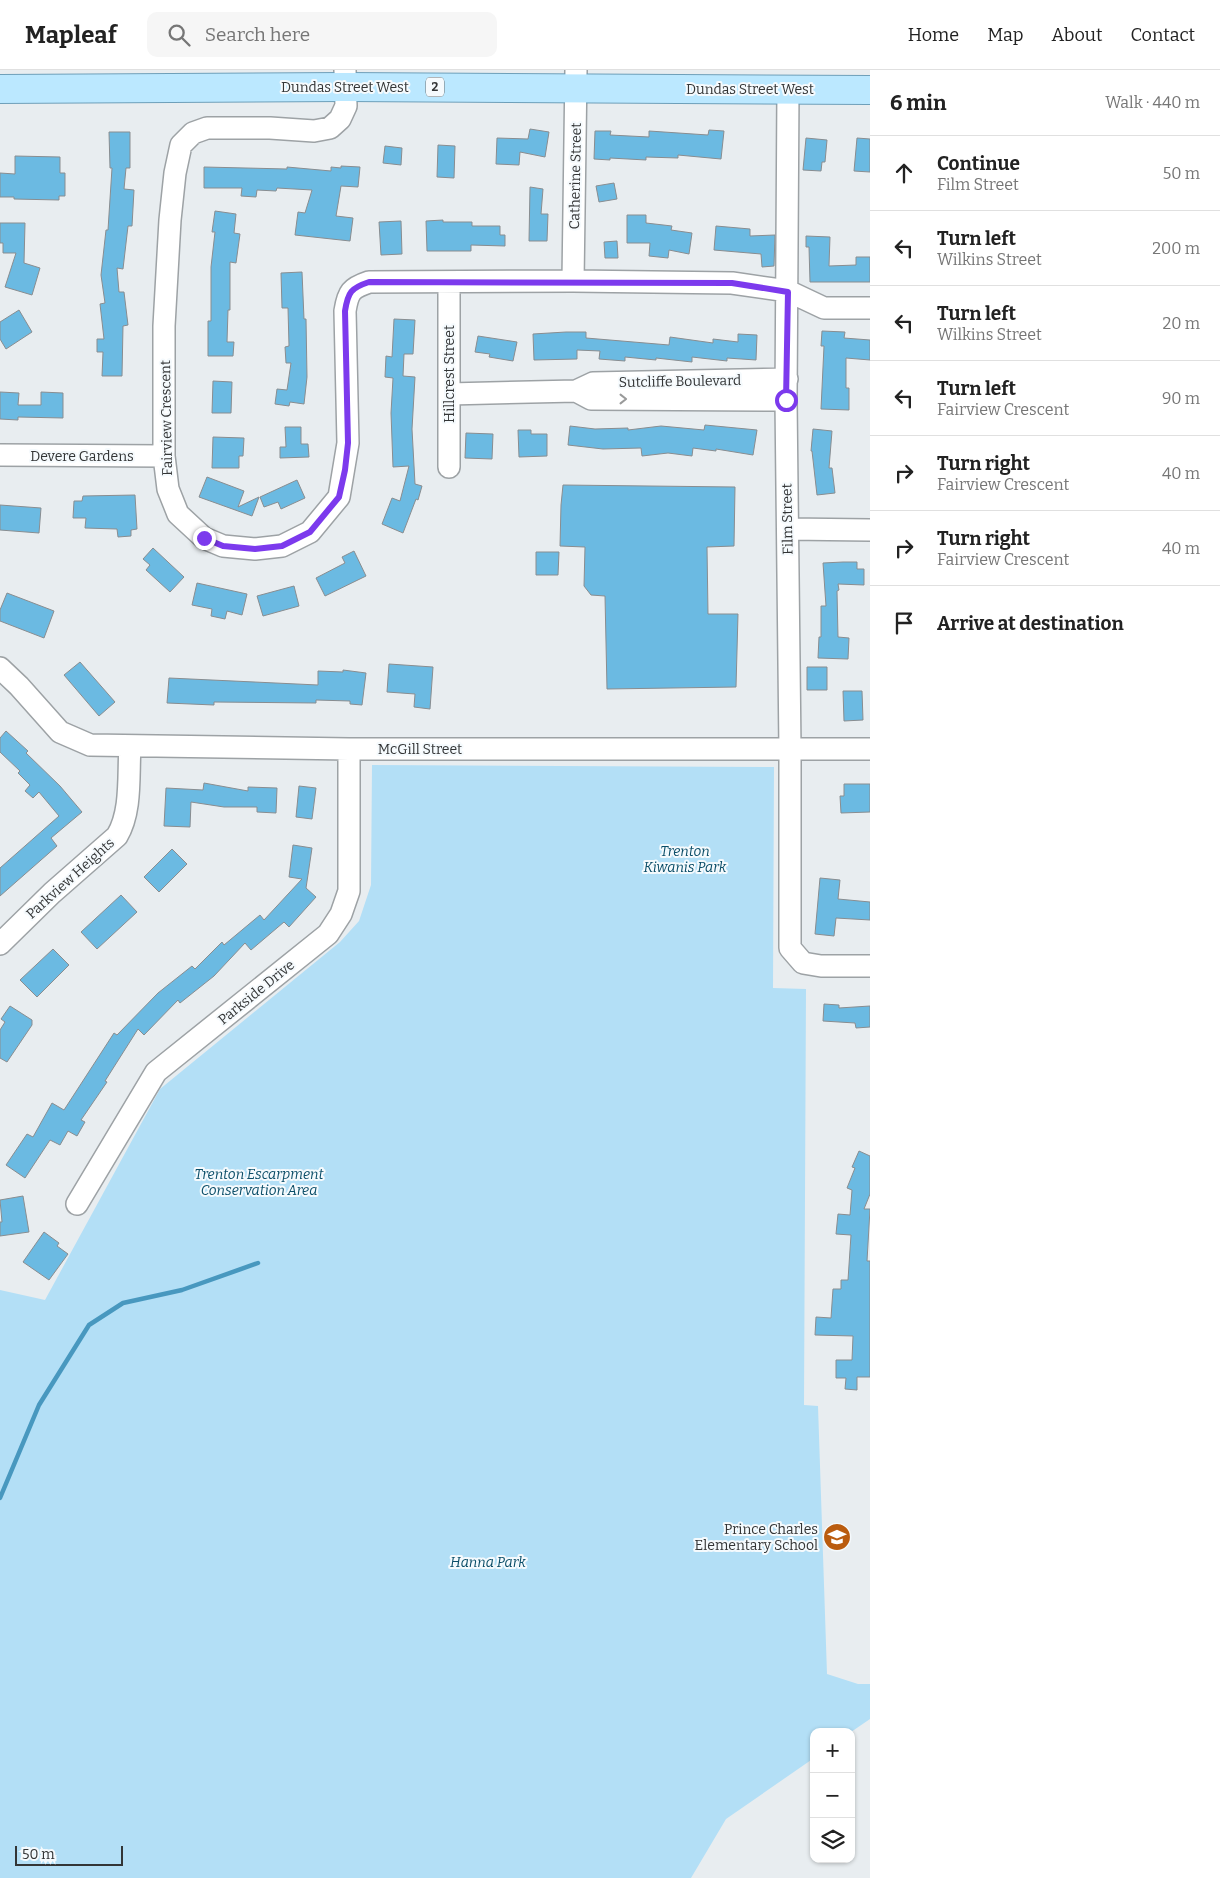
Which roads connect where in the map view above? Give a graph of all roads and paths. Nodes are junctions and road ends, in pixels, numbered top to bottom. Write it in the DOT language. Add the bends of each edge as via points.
graph roads {
  1 [pos="345,78"];
  2 [pos="576,79"];
  3 [pos="0,89"];
  4 [pos="788,90"];
  5 [pos="870,90"];
  6 [pos="573,281"];
  7 [pos="450,282"];
  8 [pos="788,292"];
  9 [pos="870,308"];
  10 [pos="786,379"];
  11 [pos="576,391"];
  12 [pos="449,394"];
  13 [pos="786,400"];
  14 [pos="0,455"];
  15 [pos="164,456"];
  16 [pos="448,467"];
  17 [pos="788,529"];
  18 [pos="870,530"];
  19 [pos="0,668"];
  20 [pos="130,746"];
  21 [pos="870,749"];
  22 [pos="349,750"];
  23 [pos="790,750"];
  24 [pos="0,944"];
  25 [pos="870,966"];
  26 [pos="77,1204"];
  1 -- 2 [label="main road, Dundas Street West / 2"];
  1 -- 3 [label="main road, Dundas Street West / 2"];
  1 -- 15 [label="street, Fairview Crescent" via="346,106 340,119 330,128 314,131 207,128 193,133 181,145 170,220 164,326"];
  2 -- 4 [label="main road, Dundas Street West / 2"];
  2 -- 6 [label="street, Catherine Street"];
  4 -- 5 [label="main road, Dundas Street West / 2"];
  4 -- 8 [label="street, Film Street"];
  6 -- 7 [label="street"];
  6 -- 8 [label="street" via="732,283"];
  7 -- 12 [label="street, Hillcrest Street"];
  7 -- 15 [label="street, Fairview Crescent" via="369,282 353,288 347,297 348,443 345,470 339,497 310,532 282,546 255,549 223,546 204,538 178,514 168,489"];
  8 -- 9 [label="street" via="824,308"];
  8 -- 10 [label="street, Film Street"];
  10 -- 11 [label="street, Sutcliffe Boulevard" via="593,382"];
  10 -- 13 [label="street, Film Street"];
  11 -- 12 [label="street, Sutcliffe Boulevard"];
  11 -- 13 [label="street, Sutcliffe Boulevard, one-way" via="592,399"];
  12 -- 16 [label="street, Hillcrest Street"];
  13 -- 17 [label="street, Film Street"];
  14 -- 15 [label="street, Devere Gardens"];
  17 -- 18 [label="street"];
  17 -- 23 [label="street, Film Street"];
  19 -- 20 [label="street, McGill Street" via="60,732 90,745"];
  20 -- 22 [label="street, McGill Street"];
  20 -- 24 [label="street, Parkview Heights" via="128,798 124,825 117,836"];
  21 -- 23 [label="street, McGill Street"];
  22 -- 23 [label="street, McGill Street"];
  22 -- 26 [label="street, Parkside Drive" via="349,890 341,914 328,934 156,1072"];
  23 -- 25 [label="street, Film Street" via="790,948 803,963"];
}
